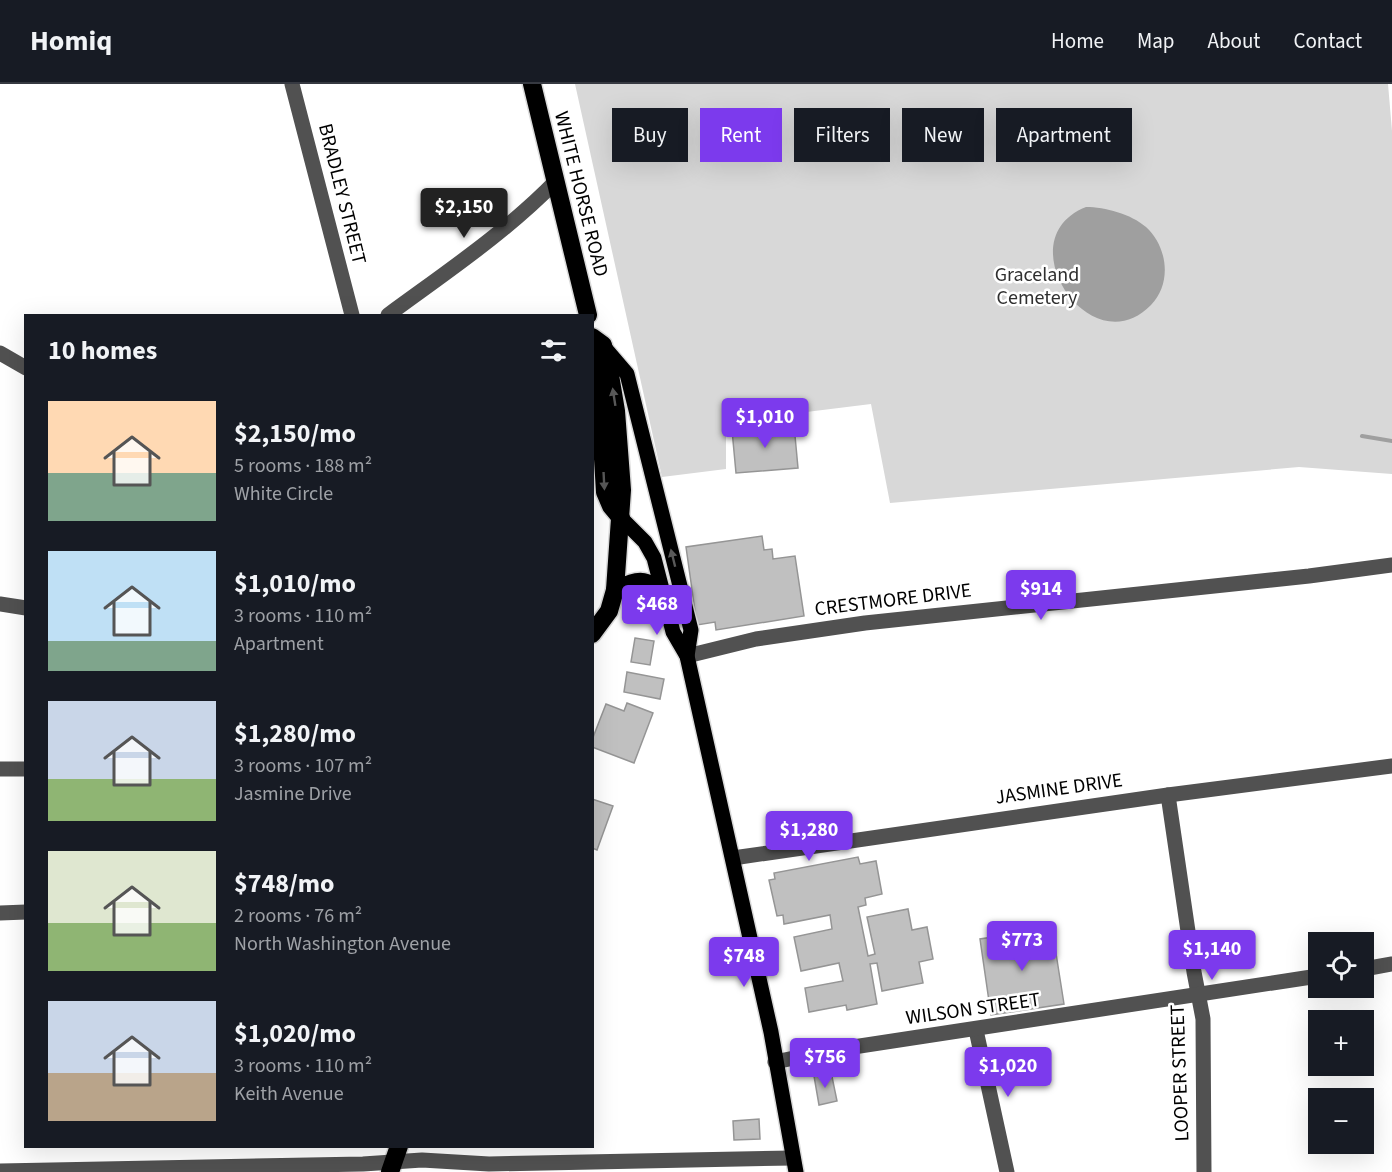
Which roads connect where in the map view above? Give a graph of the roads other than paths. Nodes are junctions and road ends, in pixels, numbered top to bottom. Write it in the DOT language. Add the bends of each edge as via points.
graph roads {
  1 [pos="292,84"];
  2 [pos="532,84"];
  3 [pos="555,182"];
  4 [pos="352,314"];
  5 [pos="389,314"];
  6 [pos="588,314"];
  7 [pos="596,341"];
  8 [pos="0,354"];
  9 [pos="24,367"];
  10 [pos="621,518"];
  11 [pos="1392,565"];
  12 [pos="615,590"];
  13 [pos="666,601"];
  14 [pos="0,604"];
  15 [pos="24,608"];
  16 [pos="594,631"];
  17 [pos="687,656"];
  18 [pos="1392,766"];
  19 [pos="0,769"];
  20 [pos="24,769"];
  21 [pos="1168,795"];
  22 [pos="733,858"];
  23 [pos="24,912"];
  24 [pos="0,913"];
  25 [pos="1392,964"];
  26 [pos="1374,967"];
  27 [pos="1308,978"];
  28 [pos="1198,995"];
  29 [pos="976,1030"];
  30 [pos="775,1062"];
  31 [pos="394,1160"];
  32 [pos="794,1165"];
  33 [pos="582,1167"];
  34 [pos="0,1171"];
  35 [pos="1007,1172"];
  36 [pos="1204,1172"];
  1 -- 4 [label="street, BRADLEY STREET"];
  2 -- 3 [label="highway, WHITE HORSE ROAD"];
  3 -- 5 [label="street" via="494,237"];
  3 -- 6 [label="highway, WHITE HORSE ROAD"];
  7 -- 10 [label="highway" via="616,411"];
  17 -- 7 [label="main road, one-way" via="691,630 627,374"];
  8 -- 9 [label="street"];
  10 -- 12 [label="highway"];
  10 -- 13 [label="main road" via="645,542 654,558"];
  11 -- 17 [label="street, CRESTMORE DRIVE" via="855,624 756,639"];
  12 -- 13 [label="highway" via="645,582 655,586"];
  12 -- 16 [label="highway" via="609,611"];
  13 -- 17 [label="main road" via="673,632"];
  14 -- 15 [label="street"];
  17 -- 22 [label="main road"];
  18 -- 21 [label="street, JASMINE DRIVE"];
  19 -- 20 [label="street"];
  21 -- 22 [label="street, JASMINE DRIVE"];
  21 -- 28 [label="street, LOOPER STREET"];
  22 -- 30 [label="main road"];
  23 -- 24 [label="street"];
  25 -- 26 [label="street"];
  27 -- 28 [label="street, WILSON STREET"];
  28 -- 29 [label="street, WILSON STREET"];
  28 -- 36 [label="street, LOOPER STREET" via="1203,1019"];
  29 -- 30 [label="street, WILSON STREET"];
  29 -- 35 [label="street"];
  30 -- 32 [label="main road"];
  31 -- 33 [label="street"];
  31 -- 34 [label="street"];
  32 -- 33 [label="street"];
}
